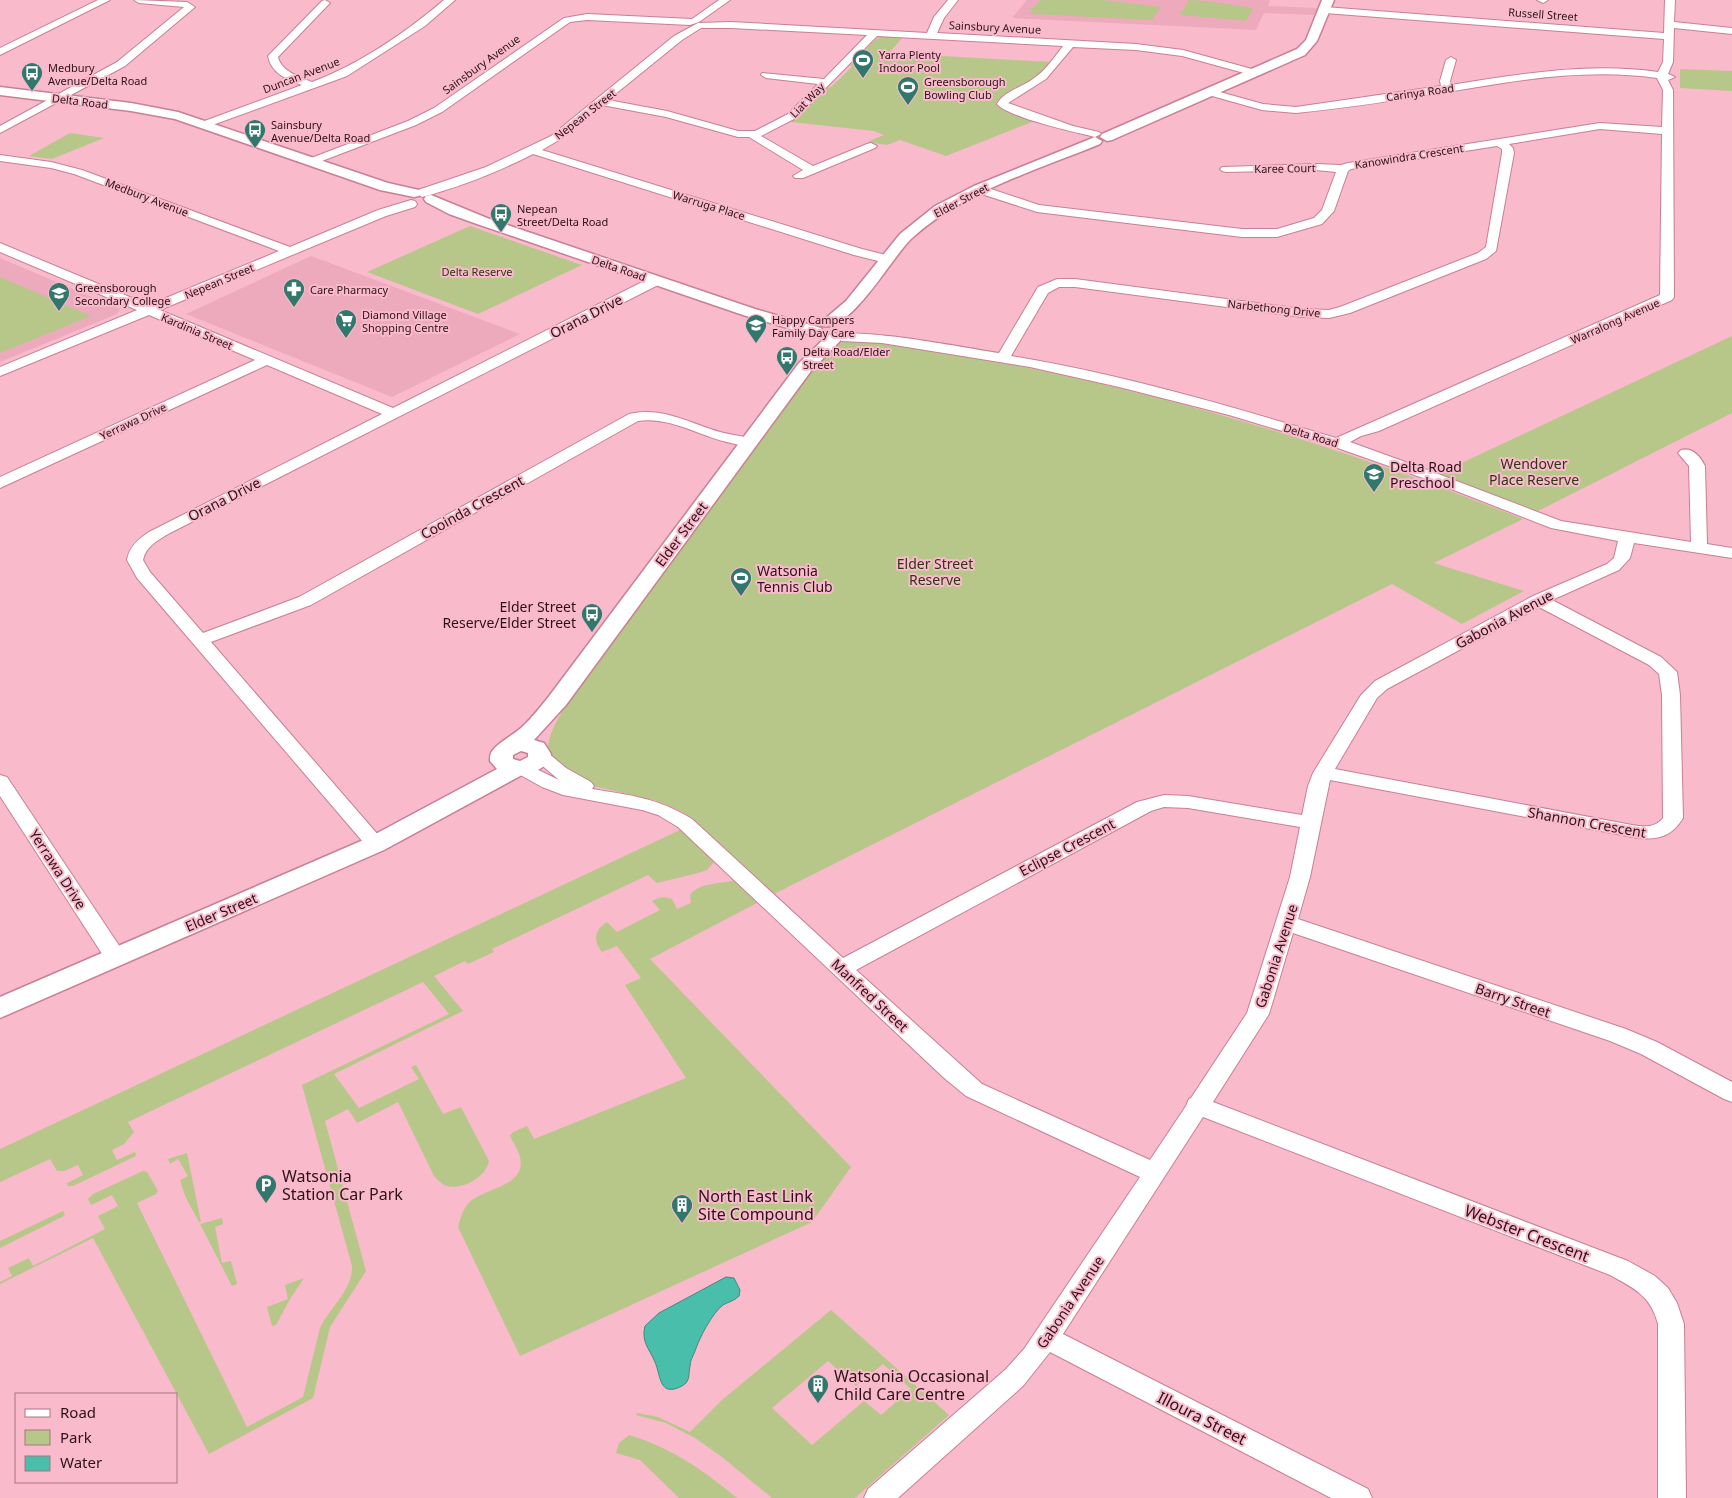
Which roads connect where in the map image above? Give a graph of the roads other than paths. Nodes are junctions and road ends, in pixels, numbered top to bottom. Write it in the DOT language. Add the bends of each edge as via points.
graph roads {
  1 [pos="105,0"];
  2 [pos="139,0"];
  3 [pos="450,0"];
  4 [pos="725,0"];
  5 [pos="953,0"];
  6 [pos="1670,0"];
  7 [pos="325,3"];
  8 [pos="1326,5"];
  9 [pos="697,23"];
  10 [pos="1670,25"];
  11 [pos="1732,31"];
  12 [pos="874,33"];
  13 [pos="931,36"];
  14 [pos="1669,36"];
  15 [pos="1070,43"];
  16 [pos="0,52"];
  17 [pos="1450,60"];
  18 [pos="1255,72"];
  19 [pos="766,75"];
  20 [pos="1665,79"];
  21 [pos="826,82"];
  22 [pos="313,86"];
  23 [pos="1446,88"];
  24 [pos="0,91"];
  25 [pos="1209,92"];
  26 [pos="59,98"];
  27 [pos="599,104"];
  28 [pos="203,125"];
  29 [pos="0,130"];
  30 [pos="1668,131"];
  31 [pos="753,134"];
  32 [pos="1096,137"];
  33 [pos="1499,142"];
  34 [pos="873,145"];
  35 [pos="532,150"];
  36 [pos="0,158"];
  37 [pos="310,162"];
  38 [pos="813,170"];
  39 [pos="1226,170"];
  40 [pos="1343,170"];
  41 [pos="798,176"];
  42 [pos="979,190"];
  43 [pos="417,198"];
  44 [pos="0,248"];
  45 [pos="289,251"];
  46 [pos="886,258"];
  47 [pos="657,280"];
  48 [pos="148,310"];
  49 [pos="832,331"];
  50 [pos="882,338"];
  51 [pos="1003,358"];
  52 [pos="266,360"];
  53 [pos="0,372"];
  54 [pos="394,414"];
  55 [pos="1374,428"];
  56 [pos="749,442"];
  57 [pos="1337,444"];
  58 [pos="1352,448"];
  59 [pos="1686,453"];
  60 [pos="0,482"];
  61 [pos="1626,537"];
  62 [pos="1698,549"];
  63 [pos="1732,553"];
  64 [pos="1539,600"];
  65 [pos="200,640"];
  66 [pos="522,758"];
  67 [pos="1323,773"];
  68 [pos="0,782"];
  69 [pos="603,796"];
  70 [pos="1311,823"];
  71 [pos="376,844"];
  72 [pos="1287,923"];
  73 [pos="116,958"];
  74 [pos="841,968"];
  75 [pos="0,1008"];
  76 [pos="1732,1093"];
  77 [pos="1197,1105"];
  78 [pos="1155,1173"];
  79 [pos="1047,1338"];
  80 [pos="878,1498"];
  81 [pos="1358,1498"];
  82 [pos="1672,1498"];
  1 -- 16 [label="street"];
  2 -- 26 [label="street" via="190,7 126,61"];
  3 -- 22 [label="street, Duncan Avenue" via="422,24 355,67"];
  4 -- 9 [label="street, Nepean Street"];
  5 -- 13 [label="street" via="939,17"];
  6 -- 10 [label="street, Warralong Avenue"];
  7 -- 22 [label="street" via="273,56 277,67"];
  8 -- 14 [label="street, Russell Street"];
  8 -- 18 [label="street, Elder Street" via="1305,49"];
  9 -- 12 [label="street, Sainsbury Avenue"];
  9 -- 27 [label="street, Nepean Street"];
  9 -- 37 [label="street, Sainsbury Avenue" via="587,17 567,20 438,110"];
  10 -- 11 [label="street"];
  10 -- 14 [label="street, Warralong Avenue"];
  12 -- 13 [label="street, Sainsbury Avenue"];
  12 -- 21 [label="street, Liat Way"];
  13 -- 15 [label="street, Sainsbury Avenue"];
  14 -- 20 [label="street, Warralong Avenue"];
  15 -- 18 [label="street, Sainsbury Avenue" via="1173,51"];
  15 -- 32 [label="street" via="1042,79 1002,103 1007,108"];
  17 -- 23 [label="street"];
  18 -- 25 [label="street, Elder Street"];
  19 -- 21 [label="street"];
  20 -- 23 [label="street, Carinya Road" via="1633,73 1589,72 1546,74"];
  20 -- 30 [label="street, Warralong Avenue"];
  21 -- 31 [label="street, Liat Way" via="787,120"];
  22 -- 28 [label="street, Duncan Avenue"];
  23 -- 25 [label="street, Carinya Road" via="1288,110 1262,107"];
  24 -- 26 [label="street, Delta Road"];
  25 -- 32 [label="street, Elder Street"];
  26 -- 28 [label="street, Delta Road" via="131,107 178,116"];
  26 -- 29 [label="street"];
  27 -- 31 [label="street, Liat Way" via="636,108 734,133"];
  27 -- 35 [label="street, Nepean Street" via="564,133"];
  28 -- 37 [label="street, Delta Road"];
  30 -- 33 [label="street, Kanowindra Crescent" via="1600,126"];
  30 -- 55 [label="street, Warralong Avenue" via="1667,297"];
  31 -- 38 [label="street" via="793,161"];
  32 -- 42 [label="street, Elder Street"];
  33 -- 40 [label="street, Kanowindra Crescent" via="1353,165"];
  33 -- 51 [label="street, Narbethong Drive" via="1508,153 1492,248 1482,256 1329,314 1075,283 1056,284 1043,290"];
  34 -- 38 [label="street"];
  35 -- 43 [label="street, Nepean Street"];
  35 -- 46 [label="street, Warruga Place" via="851,250"];
  36 -- 45 [label="street, Medbury Avenue" via="78,172"];
  37 -- 43 [label="street, Delta Road"];
  38 -- 41 [label="street"];
  39 -- 40 [label="street, Karee Court"];
  40 -- 42 [label="street, Kanowindra Crescent" via="1328,211 1318,221 1264,234 1219,232 1051,210"];
  42 -- 46 [label="street, Elder Street" via="928,218"];
  43 -- 45 [label="street, Nepean Street"];
  43 -- 47 [label="street, Delta Road"];
  44 -- 48 [label="street, Kardinia Street"];
  45 -- 48 [label="street, Nepean Street"];
  46 -- 49 [label="street, Elder Street"];
  47 -- 49 [label="street, Delta Road" via="749,312"];
  47 -- 54 [label="street, Orana Drive"];
  48 -- 52 [label="street, Kardinia Street"];
  48 -- 53 [label="street, Nepean Street"];
  49 -- 50 [label="street, Delta Road"];
  49 -- 56 [label="street, Elder Street"];
  50 -- 51 [label="street, Delta Road"];
  51 -- 57 [label="street, Delta Road" via="1189,400"];
  52 -- 54 [label="street, Kardinia Street"];
  52 -- 60 [label="street, Yerrawa Drive"];
  54 -- 65 [label="street, Orana Drive" via="143,543 135,555 137,566"];
  55 -- 57 [label="street, Warralong Avenue" via="1356,432"];
  55 -- 58 [label="street, Warralong Avenue"];
  56 -- 65 [label="street, Cooinda Crescent" via="713,435 661,416 634,417 305,601"];
  56 -- 66 [label="street, Elder Street" via="558,700"];
  57 -- 58 [label="street, Delta Road"];
  58 -- 61 [label="street, Delta Road" via="1540,519"];
  59 -- 62 [label="street" via="1697,466"];
  61 -- 62 [label="street, Delta Road"];
  61 -- 64 [label="street, Gabonia Avenue" via="1620,562"];
  62 -- 63 [label="street, Delta Road"];
  64 -- 67 [label="street, Gabonia Avenue" via="1381,685 1364,702"];
  64 -- 67 [label="street, Shannon Crescent" via="1655,661 1668,672 1673,818 1663,830 1632,832"];
  65 -- 71 [label="street, Orana Drive"];
  66 -- 69 [label="street, Manfred Street" via="549,783 570,791"];
  66 -- 71 [label="street, Elder Street"];
  67 -- 70 [label="street, Gabonia Avenue"];
  68 -- 73 [label="street, Yerrawa Drive"];
  69 -- 74 [label="street, Manfred Street" via="655,807 685,823"];
  70 -- 72 [label="street, Gabonia Avenue"];
  70 -- 74 [label="street, Eclipse Crescent" via="1188,802 1164,801 1144,806"];
  71 -- 73 [label="street, Elder Street"];
  72 -- 76 [label="street, Barry Street" via="1626,1038"];
  72 -- 77 [label="street, Gabonia Avenue" via="1258,1014"];
  73 -- 75 [label="street, Elder Street"];
  74 -- 78 [label="street, Manfred Street" via="974,1090"];
  77 -- 78 [label="street, Gabonia Avenue"];
  77 -- 82 [label="street, Webster Crescent" via="1619,1268 1654,1289 1663,1299 1671,1324"];
  78 -- 79 [label="street, Gabonia Avenue"];
  79 -- 80 [label="street, Gabonia Avenue" via="1014,1378"];
  79 -- 81 [label="street, Illoura Street"];
}
